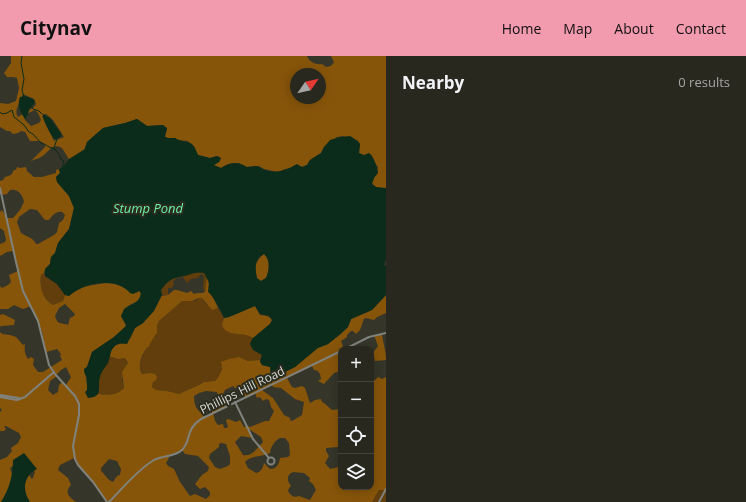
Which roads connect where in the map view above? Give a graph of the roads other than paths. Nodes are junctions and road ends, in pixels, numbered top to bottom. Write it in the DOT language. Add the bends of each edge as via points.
graph roads {
  1 [pos="0,188"];
  2 [pos="386,333"];
  3 [pos="351,346"];
  4 [pos="338,352"];
  5 [pos="54,372"];
  6 [pos="0,396"];
  7 [pos="235,402"];
  8 [pos="269,458"];
  9 [pos="386,489"];
  10 [pos="108,502"];
  11 [pos="379,502"];
  1 -- 5 [label="street" via="23,290 37,317 48,361"];
  2 -- 3 [label="street" via="369,336"];
  4 -- 7 [label="street, Phillips Hill Road"];
  5 -- 6 [label="street" via="28,395 21,398"];
  5 -- 10 [label="street" via="73,393 79,404 73,446 75,461"];
  7 -- 8 [label="street" via="253,439"];
  7 -- 10 [label="street, Phillips Hill Road" via="195,423 182,450 149,463"];
  9 -- 11 [label="street"];
}
